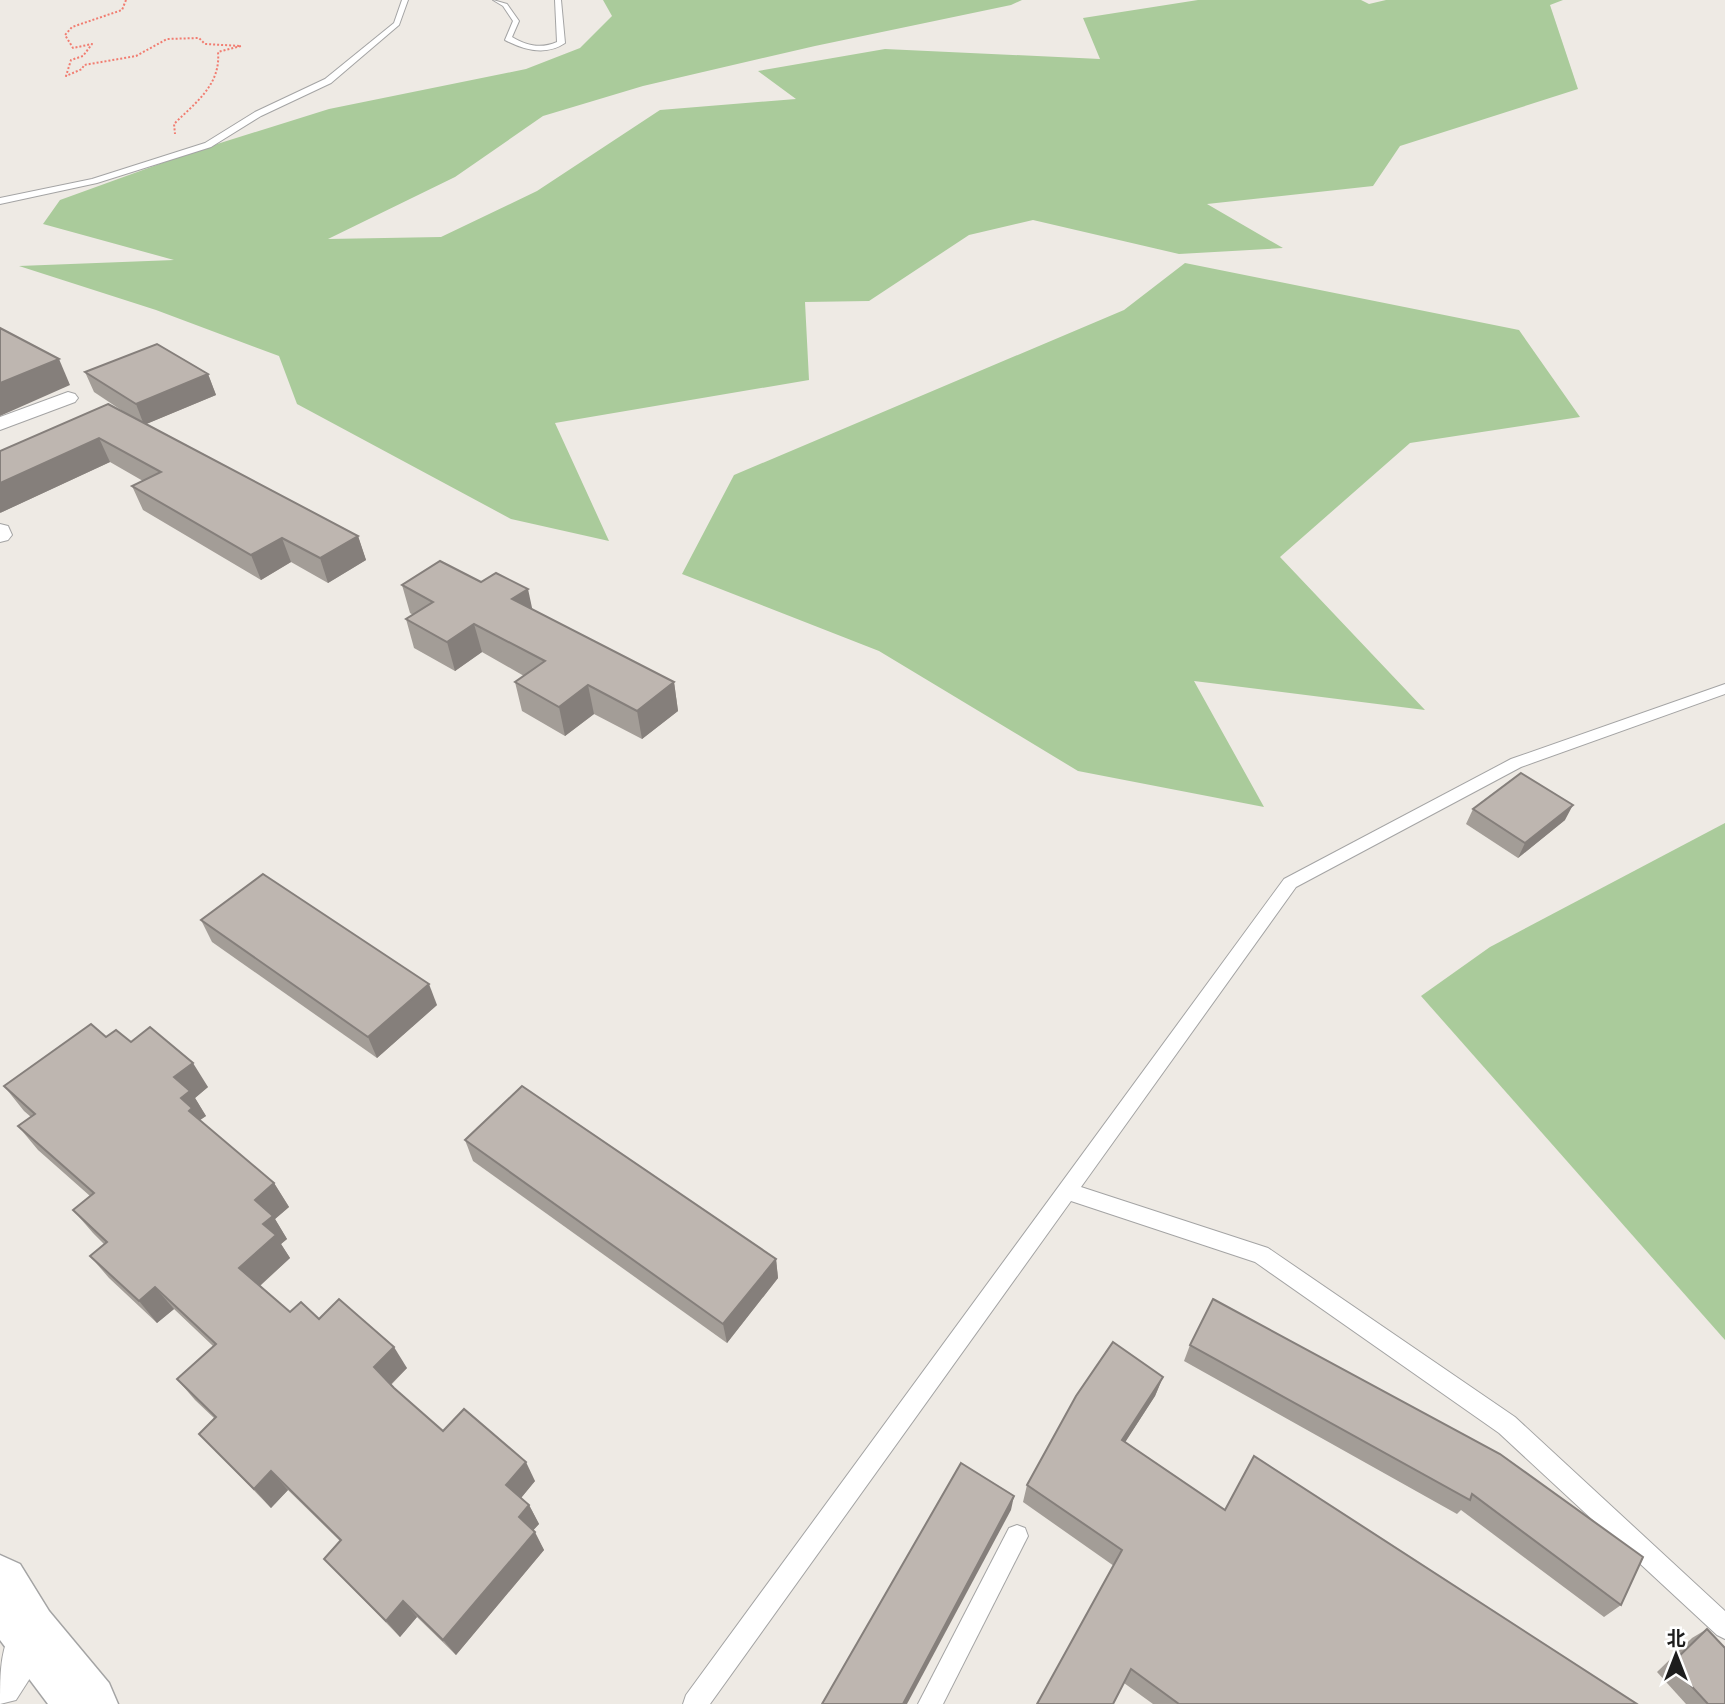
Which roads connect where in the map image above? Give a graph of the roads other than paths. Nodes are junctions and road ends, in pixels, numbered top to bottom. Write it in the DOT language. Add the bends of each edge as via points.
graph roads {
  1 [pos="405,0"];
  2 [pos="496,0"];
  3 [pos="558,0"];
  4 [pos="0,201"];
  5 [pos="68,398"];
  6 [pos="0,424"];
  7 [pos="1725,689"];
  8 [pos="1067,1191"];
  9 [pos="1017,1536"];
  10 [pos="0,1584"];
  11 [pos="1725,1627"];
  12 [pos="32,1634"];
  13 [pos="0,1684"];
  14 [pos="88,1704"];
  15 [pos="695,1704"];
  16 [pos="930,1704"];
  1 -- 4 [label="lane" via="397,24 328,81 258,114 208,145 94,181"];
  2 -- 3 [label="lane" via="516,21 508,38 533,49 561,43"];
  5 -- 6 [label="street"];
  7 -- 8 [label="lane" via="1516,763 1290,883"];
  8 -- 11 [label="lane" via="1261,1255 1507,1425"];
  8 -- 15 [label="lane"];
  9 -- 16 [label="lane"];
  10 -- 12 [label="street"];
  12 -- 13 [label="street"];
  12 -- 14 [label="street"];
}
